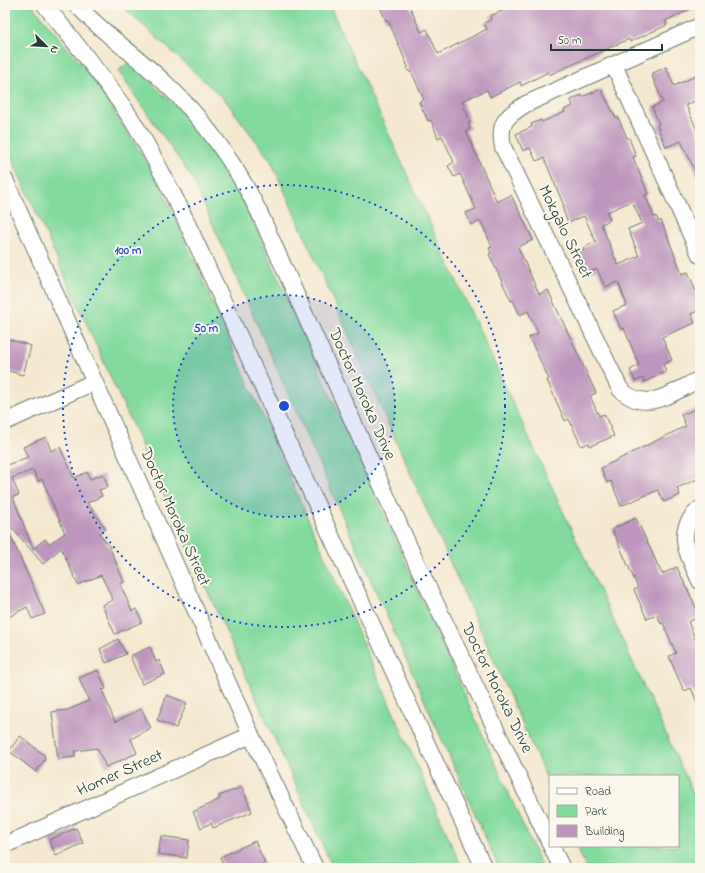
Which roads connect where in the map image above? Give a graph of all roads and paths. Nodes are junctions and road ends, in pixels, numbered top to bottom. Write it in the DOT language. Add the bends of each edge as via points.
graph roads {
  1 [pos="45,5"];
  2 [pos="77,5"];
  3 [pos="700,26"];
  4 [pos="614,65"];
  5 [pos="5,180"];
  6 [pos="700,255"];
  7 [pos="700,379"];
  8 [pos="94,382"];
  9 [pos="5,422"];
  10 [pos="700,509"];
  11 [pos="700,581"];
  12 [pos="252,735"];
  13 [pos="549,841"];
  14 [pos="5,845"];
  15 [pos="552,847"];
  16 [pos="315,868"];
  17 [pos="484,868"];
  18 [pos="562,868"];
  1 -- 17 [label="street" via="128,113 181,210"];
  2 -- 13 [label="street, Doctor Moroka Drive" via="164,81 190,108 241,176 263,219 415,560"];
  3 -- 4 [label="street, Mokgalo Street"];
  4 -- 6 [label="street"];
  4 -- 7 [label="street, Mokgalo Street" via="513,111 503,123 501,135 504,148 620,389 633,399 654,401"];
  5 -- 8 [label="street, Doctor Moroka Street"];
  8 -- 9 [label="street"];
  8 -- 12 [label="street, Doctor Moroka Street"];
  10 -- 11 [label="street" via="690,518 684,532 684,543"];
  12 -- 14 [label="street, Homer Street"];
  12 -- 16 [label="street, Doctor Moroka Street"];
  15 -- 18 [label="street"];
}
